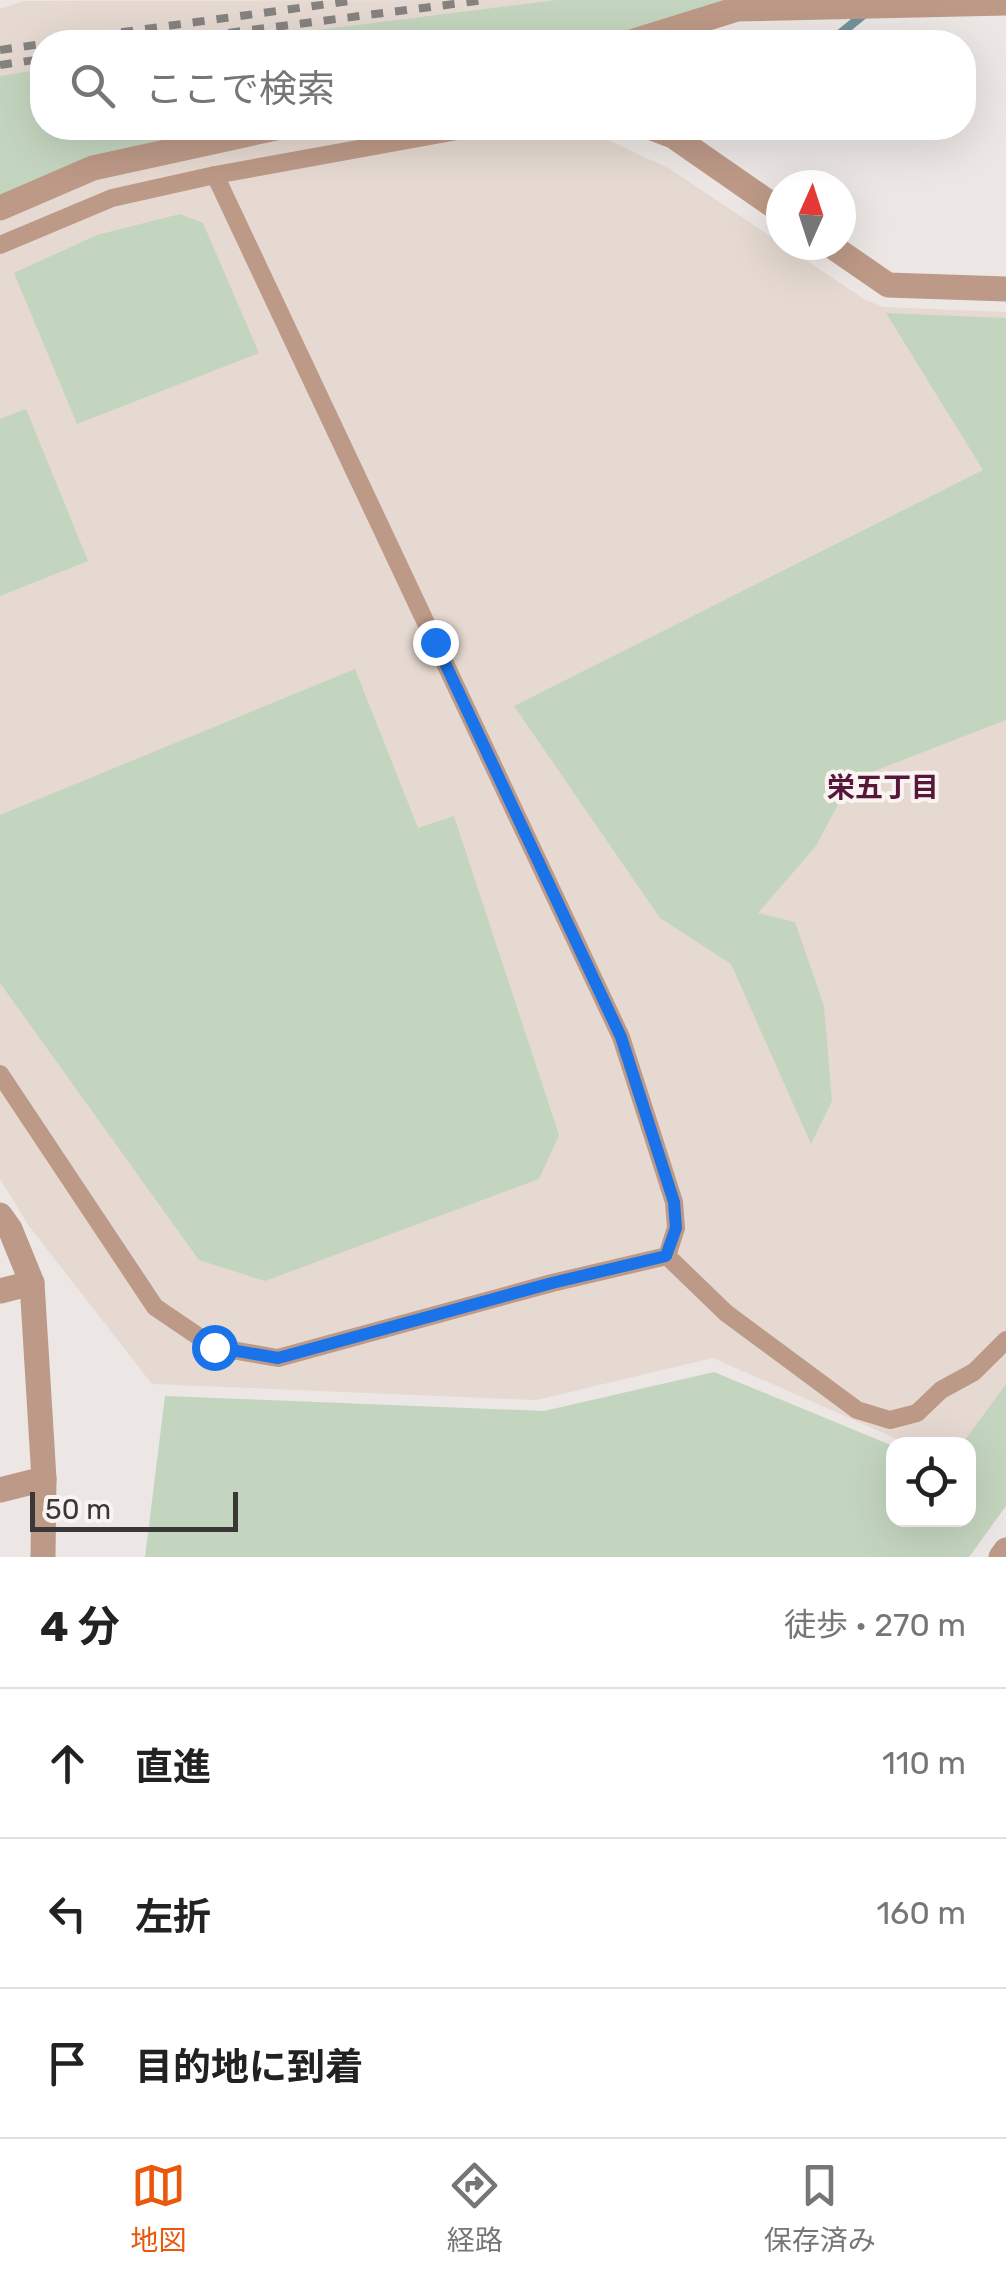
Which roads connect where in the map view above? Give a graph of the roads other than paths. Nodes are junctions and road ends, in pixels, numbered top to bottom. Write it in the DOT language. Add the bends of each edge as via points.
graph roads {
  1 [pos="1006,2"];
  2 [pos="670,30"];
  3 [pos="221,140"];
  4 [pos="408,140"];
  5 [pos="679,140"];
  6 [pos="215,175"];
  7 [pos="766,201"];
  8 [pos="0,208"];
  9 [pos="0,245"];
  10 [pos="852,260"];
  11 [pos="1006,289"];
  12 [pos="0,1074"];
  13 [pos="0,1215"];
  14 [pos="666,1256"];
  15 [pos="32,1284"];
  16 [pos="0,1291"];
  17 [pos="1006,1340"];
  18 [pos="44,1480"];
  19 [pos="0,1490"];
  20 [pos="1006,1550"];
  21 [pos="43,1557"];
  22 [pos="1001,1557"];
  1 -- 2 [label="street" via="737,9"];
  3 -- 8 [label="street" via="93,168"];
  4 -- 6 [label="lane"];
  5 -- 7 [label="street"];
  6 -- 9 [label="lane" via="112,198"];
  6 -- 14 [label="lane" via="621,1037 674,1202 676,1228"];
  10 -- 11 [label="street" via="888,285"];
  12 -- 14 [label="lane" via="155,1307 214,1347 278,1358"];
  13 -- 15 [label="street"];
  14 -- 17 [label="lane" via="726,1313 875,1417 917,1412"];
  15 -- 16 [label="street"];
  15 -- 18 [label="street"];
  18 -- 19 [label="street"];
  18 -- 21 [label="street"];
  20 -- 22 [label="street"];
}
